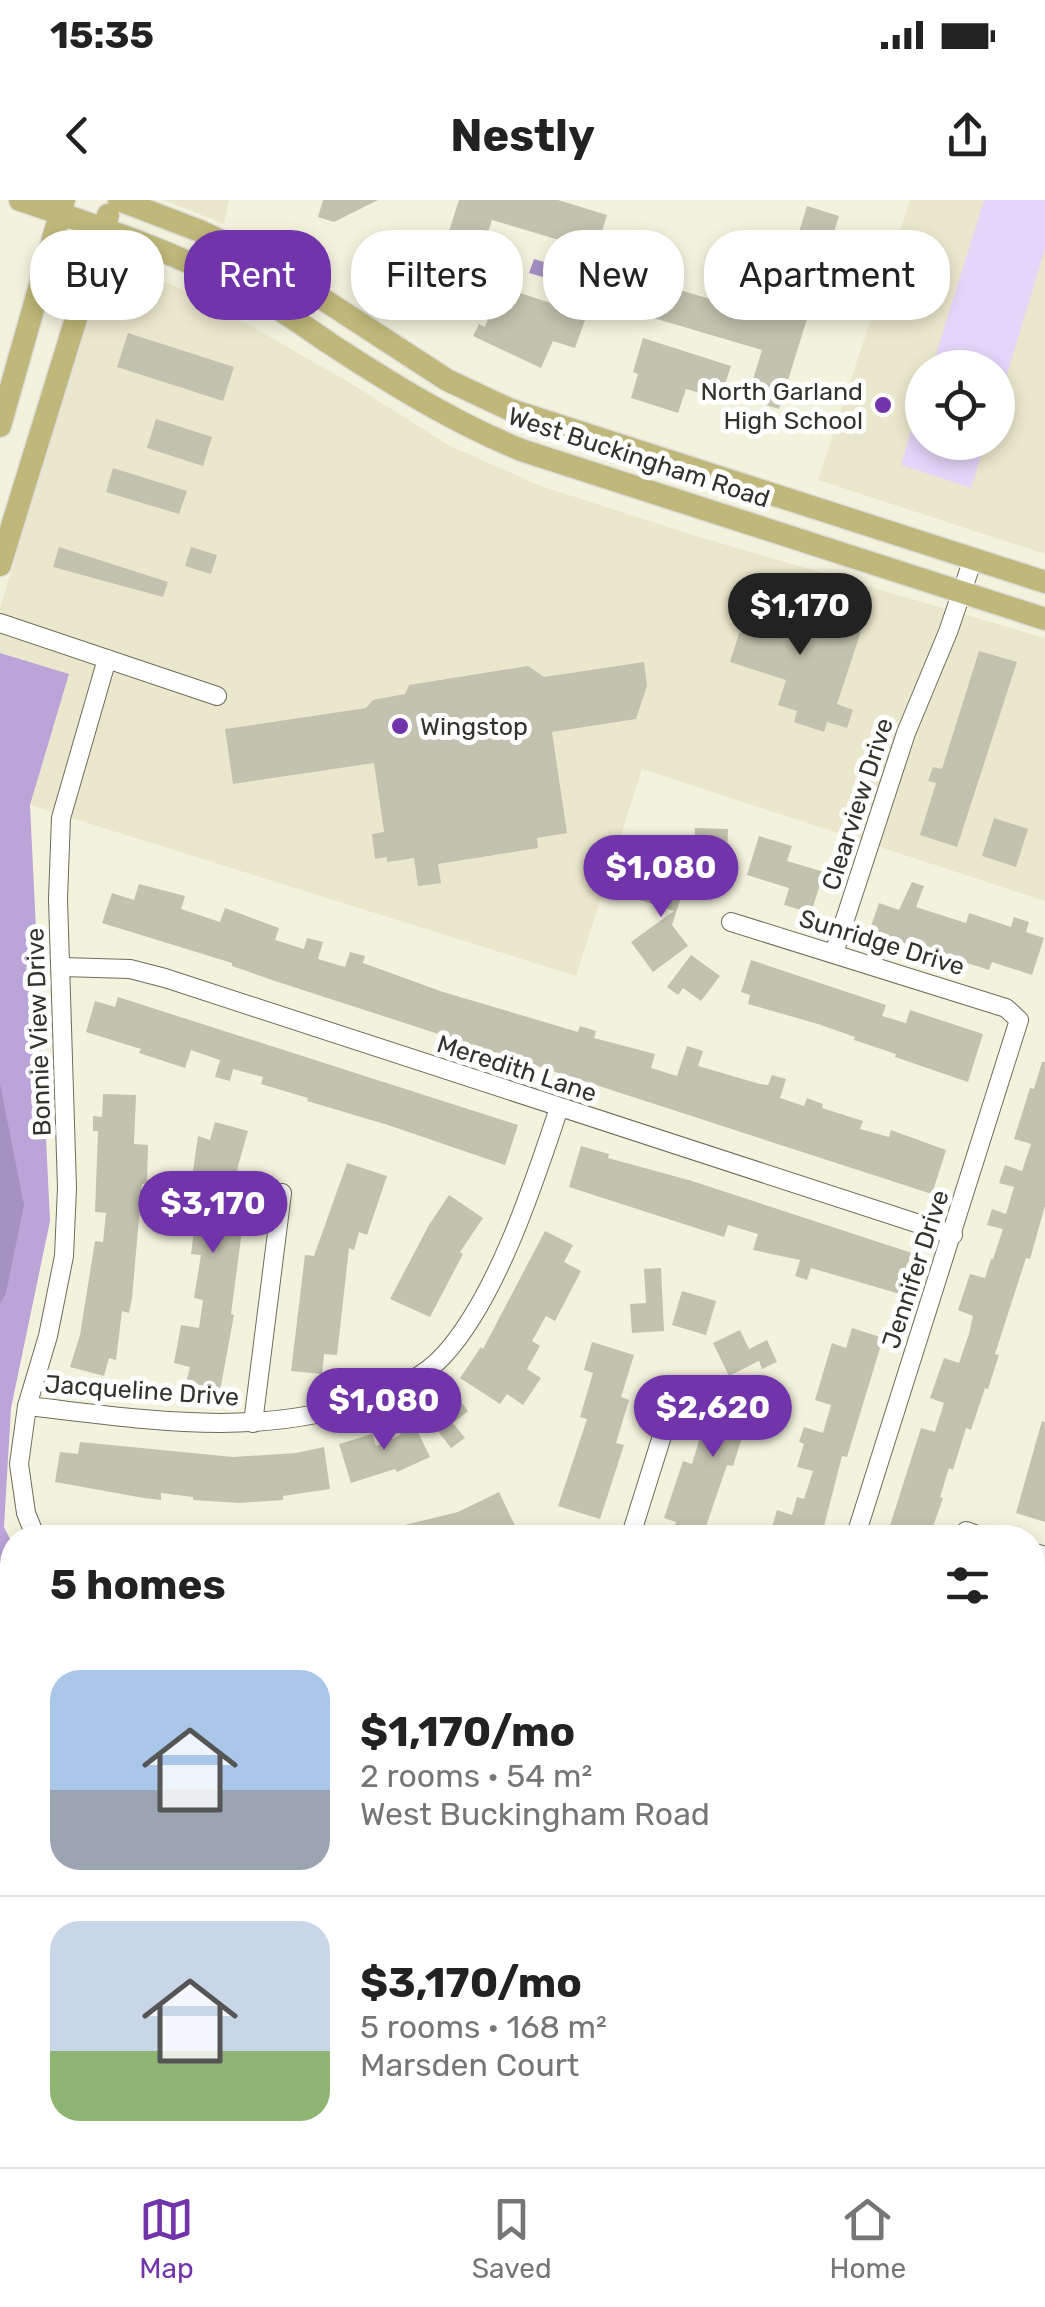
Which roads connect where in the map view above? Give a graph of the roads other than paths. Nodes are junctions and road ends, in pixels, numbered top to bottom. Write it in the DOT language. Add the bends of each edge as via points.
graph roads {
  1 [pos="20,200"];
  2 [pos="115,200"];
  3 [pos="62,207"];
  4 [pos="104,228"];
  5 [pos="349,318"];
  6 [pos="330,343"];
  7 [pos="0,426"];
  8 [pos="660,460"];
  9 [pos="650,491"];
  10 [pos="973,559"];
  11 [pos="0,566"];
  12 [pos="1045,582"];
  13 [pos="961,592"];
  14 [pos="1045,619"];
  15 [pos="0,623"];
  16 [pos="107,660"];
  17 [pos="217,696"];
  18 [pos="731,922"];
  19 [pos="834,953"];
  20 [pos="62,967"];
  21 [pos="1016,1016"];
  22 [pos="559,1108"];
  23 [pos="282,1193"];
  24 [pos="953,1235"];
  25 [pos="678,1386"];
  26 [pos="27,1406"];
  27 [pos="253,1423"];
  28 [pos="31,1525"];
  29 [pos="634,1525"];
  30 [pos="859,1525"];
  1 -- 3 [label="main road, West Buckingham Road"];
  2 -- 4 [label="main road"];
  2 -- 5 [label="main road, West Buckingham Road" via="270,264"];
  3 -- 4 [label="main road, West Buckingham Road"];
  3 -- 7 [label="main road"];
  4 -- 6 [label="main road, West Buckingham Road" via="212,272"];
  4 -- 11 [label="main road"];
  5 -- 6 [label="main road"];
  5 -- 8 [label="main road, West Buckingham Road" via="447,380 511,410"];
  6 -- 9 [label="main road, West Buckingham Road" via="485,435"];
  8 -- 9 [label="main road"];
  8 -- 10 [label="main road, West Buckingham Road"];
  9 -- 13 [label="main road, West Buckingham Road"];
  10 -- 12 [label="main road, West Buckingham Road"];
  10 -- 13 [label="street, Clearview Drive"];
  13 -- 14 [label="main road, West Buckingham Road"];
  13 -- 19 [label="street, Clearview Drive" via="906,733"];
  15 -- 16 [label="street"];
  16 -- 17 [label="street"];
  16 -- 20 [label="street, Bonnie View Drive" via="60,818"];
  18 -- 19 [label="street, Sunridge Drive"];
  19 -- 21 [label="street, Sunridge Drive"];
  20 -- 22 [label="street, Meredith Lane" via="130,969 165,978"];
  20 -- 26 [label="street, Bonnie View Drive" via="64,1256"];
  21 -- 24 [label="street, Jennifer Drive" via="1018,1030"];
  22 -- 24 [label="street, Meredith Lane"];
  22 -- 27 [label="street, Jacqueline Drive" via="510,1239 443,1356 410,1382 339,1410"];
  23 -- 27 [label="street"];
  24 -- 30 [label="street, Jennifer Drive"];
  25 -- 29 [label="street"];
  26 -- 27 [label="street, Jacqueline Drive" via="194,1424"];
  26 -- 28 [label="street, Bonnie View Drive" via="19,1464"];
}
